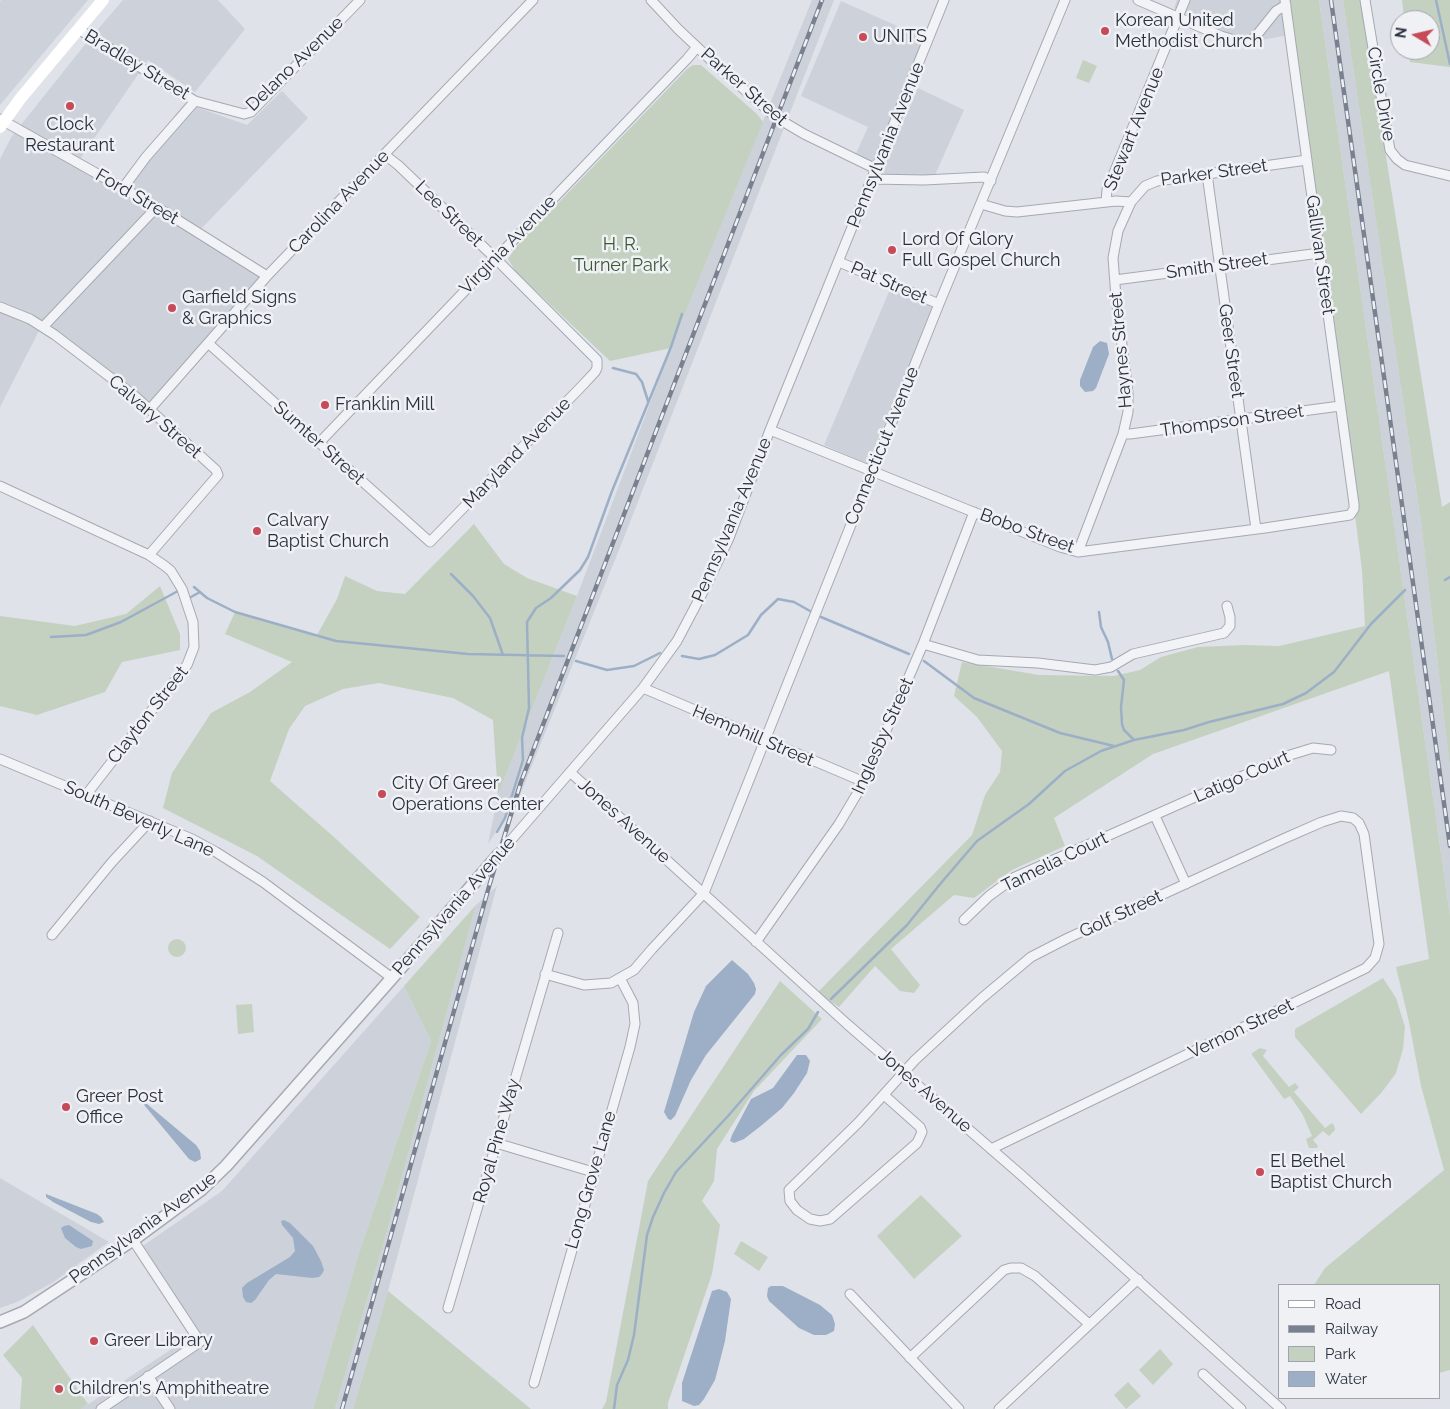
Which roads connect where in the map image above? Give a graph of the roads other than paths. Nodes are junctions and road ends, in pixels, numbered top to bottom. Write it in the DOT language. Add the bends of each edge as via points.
graph roads {
  1 [pos="360,0"];
  2 [pos="533,0"];
  3 [pos="651,0"];
  4 [pos="944,0"];
  5 [pos="1065,0"];
  6 [pos="1138,0"];
  7 [pos="1185,0"];
  8 [pos="1365,0"];
  9 [pos="100,1"];
  10 [pos="1286,2"];
  11 [pos="1178,18"];
  12 [pos="78,29"];
  13 [pos="697,47"];
  14 [pos="195,101"];
  15 [pos="1,122"];
  16 [pos="385,155"];
  17 [pos="1307,160"];
  18 [pos="876,169"];
  19 [pos="1207,174"];
  20 [pos="1450,176"];
  21 [pos="872,179"];
  22 [pos="991,181"];
  23 [pos="122,188"];
  24 [pos="1106,202"];
  25 [pos="1131,202"];
  26 [pos="981,204"];
  27 [pos="156,208"];
  28 [pos="1320,253"];
  29 [pos="495,258"];
  30 [pos="839,262"];
  31 [pos="1220,266"];
  32 [pos="268,276"];
  33 [pos="1115,280"];
  34 [pos="939,304"];
  35 [pos="0,307"];
  36 [pos="43,327"];
  37 [pos="208,343"];
  38 [pos="597,360"];
  39 [pos="1340,406"];
  40 [pos="150,409"];
  41 [pos="1241,420"];
  42 [pos="770,430"];
  43 [pos="1123,434"];
  44 [pos="319,443"];
  45 [pos="872,471"];
  46 [pos="0,486"];
  47 [pos="1354,510"];
  48 [pos="974,512"];
  49 [pos="1256,529"];
  50 [pos="430,542"];
  51 [pos="1078,552"];
  52 [pos="149,555"];
  53 [pos="1227,606"];
  54 [pos="923,644"];
  55 [pos="643,688"];
  56 [pos="765,741"];
  57 [pos="1331,750"];
  58 [pos="0,759"];
  59 [pos="570,772"];
  60 [pos="864,782"];
  61 [pos="86,795"];
  62 [pos="1155,816"];
  63 [pos="150,821"];
  64 [pos="1364,834"];
  65 [pos="499,854"];
  66 [pos="1186,884"];
  67 [pos="704,893"];
  68 [pos="964,920"];
  69 [pos="558,932"];
  70 [pos="52,934"];
  71 [pos="756,942"];
  72 [pos="545,974"];
  73 [pos="392,978"];
  74 [pos="620,978"];
  75 [pos="904,1073"];
  76 [pos="884,1095"];
  77 [pos="496,1143"];
  78 [pos="991,1149"];
  79 [pos="593,1172"];
  80 [pos="133,1240"];
  81 [pos="1138,1280"];
  82 [pos="850,1294"];
  83 [pos="448,1308"];
  84 [pos="0,1322"];
  85 [pos="1089,1324"];
  86 [pos="910,1358"];
  87 [pos="1203,1374"];
  88 [pos="148,1376"];
  89 [pos="534,1383"];
  90 [pos="101,1409"];
  91 [pos="170,1409"];
  92 [pos="959,1409"];
  93 [pos="999,1409"];
  94 [pos="1241,1409"];
  95 [pos="1281,1409"];
  1 -- 14 [label="street, Delano Avenue" via="251,112 239,114"];
  2 -- 16 [label="street, Carolina Avenue"];
  3 -- 13 [label="street, Parker Street"];
  4 -- 18 [label="street, Pennsylvania Avenue"];
  5 -- 22 [label="street, Connecticut Avenue"];
  6 -- 11 [label="street"];
  7 -- 11 [label="street, Stewart Avenue"];
  8 -- 20 [label="street, Circle Drive" via="1390,150 1405,165"];
  9 -- 12 [label="main road"];
  10 -- 11 [label="street" via="1250,40 1221,36"];
  10 -- 17 [label="street, Gallivan Street"];
  11 -- 24 [label="street, Stewart Avenue" via="1107,190"];
  12 -- 14 [label="street, Bradley Street"];
  12 -- 15 [label="main road"];
  13 -- 18 [label="street, Parker Street" via="783,123"];
  13 -- 29 [label="street, Virginia Avenue"];
  14 -- 23 [label="street"];
  15 -- 23 [label="street, Ford Street"];
  16 -- 29 [label="street, Lee Street"];
  16 -- 32 [label="street, Carolina Avenue"];
  17 -- 19 [label="street, Parker Street"];
  17 -- 28 [label="street, Gallivan Street"];
  18 -- 21 [label="street, Pennsylvania Avenue"];
  19 -- 25 [label="street, Parker Street" via="1151,182"];
  19 -- 31 [label="street, Geer Street"];
  21 -- 22 [label="street" via="984,177"];
  21 -- 30 [label="street, Pennsylvania Avenue"];
  22 -- 26 [label="street, Connecticut Avenue"];
  23 -- 27 [label="street, Ford Street"];
  24 -- 25 [label="street"];
  24 -- 26 [label="street" via="1018,212"];
  25 -- 33 [label="street, Haynes Street" via="1116,241 1113,258"];
  26 -- 34 [label="street, Connecticut Avenue"];
  27 -- 32 [label="street, Ford Street"];
  27 -- 36 [label="street"];
  28 -- 31 [label="street, Smith Street"];
  28 -- 39 [label="street, Gallivan Street"];
  29 -- 38 [label="street, Lee Street"];
  29 -- 44 [label="street, Virginia Avenue"];
  30 -- 34 [label="street, Pat Street"];
  30 -- 42 [label="street, Pennsylvania Avenue"];
  31 -- 33 [label="street, Smith Street"];
  31 -- 41 [label="street, Geer Street"];
  32 -- 37 [label="street, Carolina Avenue"];
  33 -- 43 [label="street, Haynes Street" via="1128,393"];
  34 -- 45 [label="street, Connecticut Avenue"];
  35 -- 36 [label="street, Calvary Street"];
  36 -- 40 [label="street, Calvary Street"];
  37 -- 40 [label="street, Carolina Avenue"];
  37 -- 44 [label="street, Sumter Street"];
  38 -- 50 [label="street, Maryland Avenue" via="595,372"];
  39 -- 41 [label="street, Thompson Street"];
  39 -- 47 [label="street, Gallivan Street"];
  40 -- 52 [label="street, Calvary Street" via="218,475"];
  41 -- 43 [label="street, Thompson Street"];
  41 -- 49 [label="street, Geer Street"];
  42 -- 45 [label="street, Bobo Street"];
  42 -- 55 [label="street, Pennsylvania Avenue" via="729,538 706,588 677,641"];
  43 -- 51 [label="street, Haynes Street"];
  44 -- 50 [label="street, Sumter Street"];
  45 -- 48 [label="street, Bobo Street"];
  45 -- 56 [label="street, Connecticut Avenue"];
  46 -- 52 [label="street, Clayton Street"];
  47 -- 49 [label="street, Bobo Street" via="1343,517"];
  48 -- 51 [label="street, Bobo Street"];
  48 -- 54 [label="street, Inglesby Street"];
  49 -- 51 [label="street, Bobo Street"];
  52 -- 61 [label="street, Clayton Street" via="171,571 182,589 193,622 192,656"];
  53 -- 54 [label="street" via="1230,626 1224,633 1133,654 1111,667 1095,670 978,660"];
  54 -- 60 [label="street, Inglesby Street"];
  55 -- 56 [label="street, Hemphill Street"];
  55 -- 59 [label="street, Pennsylvania Avenue"];
  56 -- 60 [label="street, Hemphill Street"];
  56 -- 67 [label="street, Connecticut Avenue"];
  57 -- 62 [label="street, Latigo Court" via="1313,748 1290,755"];
  58 -- 61 [label="street, South Beverly Lane"];
  59 -- 65 [label="street, Pennsylvania Avenue"];
  59 -- 67 [label="street, Jones Avenue"];
  60 -- 71 [label="street, Inglesby Street" via="839,824"];
  61 -- 63 [label="street, South Beverly Lane"];
  62 -- 66 [label="street"];
  62 -- 68 [label="street, Tamelia Court" via="1015,877 998,888"];
  63 -- 70 [label="street"];
  63 -- 73 [label="street, South Beverly Lane" via="192,838 237,864"];
  64 -- 66 [label="street, Golf Street" via="1356,820 1338,816"];
  64 -- 78 [label="street, Vernon Street" via="1378,944 1375,958 1366,968"];
  65 -- 73 [label="street, Pennsylvania Avenue"];
  66 -- 75 [label="street, Golf Street" via="1031,957 982,998"];
  67 -- 71 [label="street, Jones Avenue"];
  67 -- 74 [label="street" via="634,970"];
  69 -- 72 [label="street, Royal Pine Way"];
  71 -- 75 [label="street, Jones Avenue"];
  72 -- 74 [label="street" via="584,985 612,983"];
  72 -- 77 [label="street, Royal Pine Way"];
  73 -- 80 [label="street, Pennsylvania Avenue" via="226,1166 202,1189"];
  74 -- 79 [label="street, Long Grove Lane" via="632,1003 635,1024"];
  75 -- 76 [label="street, Golf Street"];
  75 -- 78 [label="street, Jones Avenue"];
  76 -- 76 [label="street, Golf Street" via="920,1127 922,1132 917,1143 830,1219 810,1219 796,1210 790,1201 789,1190"];
  77 -- 79 [label="street"];
  77 -- 83 [label="street, Royal Pine Way"];
  78 -- 81 [label="street, Jones Avenue"];
  79 -- 89 [label="street, Long Grove Lane"];
  80 -- 84 [label="street, Pennsylvania Avenue" via="24,1312"];
  80 -- 88 [label="street" via="200,1342"];
  81 -- 85 [label="street"];
  81 -- 95 [label="street, Jones Avenue"];
  82 -- 86 [label="street"];
  85 -- 86 [label="street" via="1035,1276 1020,1268 1011,1268 1004,1270"];
  85 -- 93 [label="street"];
  86 -- 92 [label="street"];
  87 -- 94 [label="street"];
  88 -- 90 [label="street"];
  88 -- 91 [label="street"];
}
